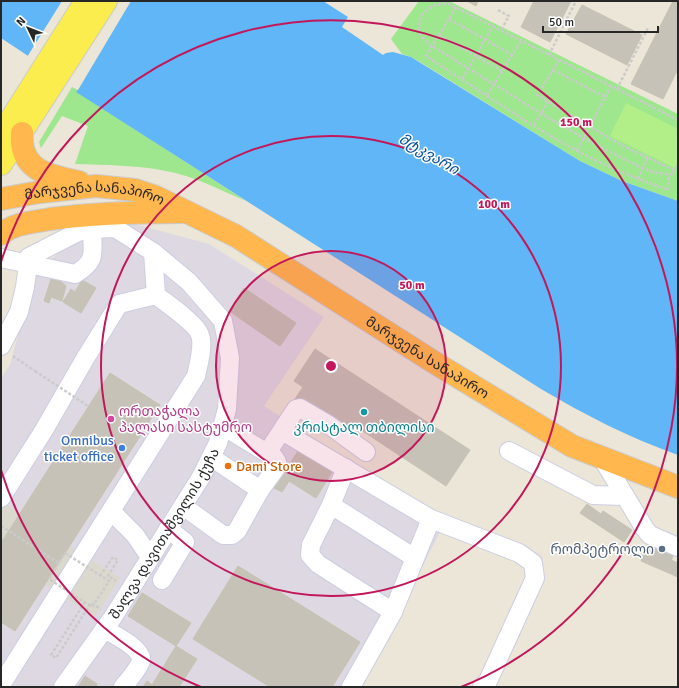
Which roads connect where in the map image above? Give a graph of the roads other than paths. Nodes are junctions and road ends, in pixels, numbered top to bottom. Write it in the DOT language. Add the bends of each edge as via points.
graph roads {
  1 [pos="86,1"];
  2 [pos="106,1"];
  3 [pos="50,73"];
  4 [pos="11,134"];
  5 [pos="1,164"];
  6 [pos="96,186"];
  7 [pos="1,199"];
  8 [pos="186,212"];
  9 [pos="92,222"];
  10 [pos="3,230"];
  11 [pos="150,250"];
  12 [pos="1,258"];
  13 [pos="28,264"];
  14 [pos="156,295"];
  15 [pos="4,349"];
  16 [pos="223,426"];
  17 [pos="282,431"];
  18 [pos="509,451"];
  19 [pos="366,452"];
  20 [pos="268,453"];
  21 [pos="211,456"];
  22 [pos="602,458"];
  23 [pos="346,468"];
  24 [pos="678,487"];
  25 [pos="260,490"];
  26 [pos="624,496"];
  27 [pos="1,498"];
  28 [pos="331,505"];
  29 [pos="183,506"];
  30 [pos="111,511"];
  31 [pos="431,518"];
  32 [pos="168,529"];
  33 [pos="678,547"];
  34 [pos="150,557"];
  35 [pos="415,558"];
  36 [pos="162,580"];
  37 [pos="393,612"];
  38 [pos="109,623"];
  39 [pos="1,685"];
  40 [pos="64,687"];
  41 [pos="123,687"];
  42 [pos="351,687"];
  43 [pos="482,687"];
  1 -- 3 [label="main road"];
  2 -- 3 [label="main road"];
  3 -- 4 [label="main road"];
  4 -- 5 [label="main road"];
  4 -- 6 [label="highway" via="31,164 40,171"];
  6 -- 7 [label="highway, მარჯვენა სანაპირო"];
  6 -- 8 [label="highway, მარჯვენა სანაპირო" via="135,190"];
  8 -- 9 [label="highway, მარჯვენა სანაპირო" via="121,212"];
  8 -- 22 [label="highway, მარჯვენა სანაპირო" via="236,236 432,361 572,446"];
  9 -- 10 [label="highway, მარჯვენა სანაპირო" via="24,223"];
  9 -- 11 [label="street, შალვა დავითაშვილის ქუჩა" via="115,228"];
  9 -- 13 [label="street" via="29,257"];
  9 -- 13 [label="street" via="92,259 85,269 75,274"];
  11 -- 14 [label="street"];
  11 -- 16 [label="street, შალვა დავითაშვილის ქუჩა" via="190,282 223,321 230,358 227,409"];
  12 -- 13 [label="street"];
  13 -- 15 [label="street" via="19,312"];
  14 -- 27 [label="street" via="119,304"];
  14 -- 30 [label="street" via="189,322 200,335 201,353 196,376"];
  16 -- 20 [label="street"];
  16 -- 21 [label="street, შალვა დავითაშვილის ქუჩა"];
  17 -- 19 [label="street" via="296,409 300,408"];
  17 -- 20 [label="street"];
  17 -- 23 [label="street"];
  18 -- 26 [label="street" via="593,495"];
  20 -- 25 [label="street" via="277,462 276,468"];
  21 -- 25 [label="street"];
  21 -- 29 [label="street, შალვა დავითაშვილის ქუჩა"];
  22 -- 24 [label="highway, მარჯვენა სანაპირო"];
  22 -- 26 [label="street"];
  23 -- 28 [label="street"];
  23 -- 31 [label="street"];
  25 -- 29 [label="street" via="232,536 223,536"];
  26 -- 33 [label="street" via="650,535"];
  28 -- 35 [label="street"];
  28 -- 37 [label="street" via="311,546 310,554 318,564"];
  29 -- 32 [label="street, შალვა დავითაშვილის ქუჩა"];
  30 -- 34 [label="street" via="134,535"];
  30 -- 39 [label="street"];
  31 -- 35 [label="street"];
  31 -- 43 [label="street" via="519,553 533,563 536,578 488,681"];
  32 -- 34 [label="street, შალვა დავითაშვილის ქუჩა"];
  32 -- 36 [label="street" via="185,542"];
  34 -- 38 [label="street, შალვა დავითაშვილის ქუჩა"];
  35 -- 37 [label="street"];
  37 -- 42 [label="street"];
  38 -- 40 [label="street, შალვა დავითაშვილის ქუჩა"];
  38 -- 41 [label="street" via="140,654 138,666"];
}
